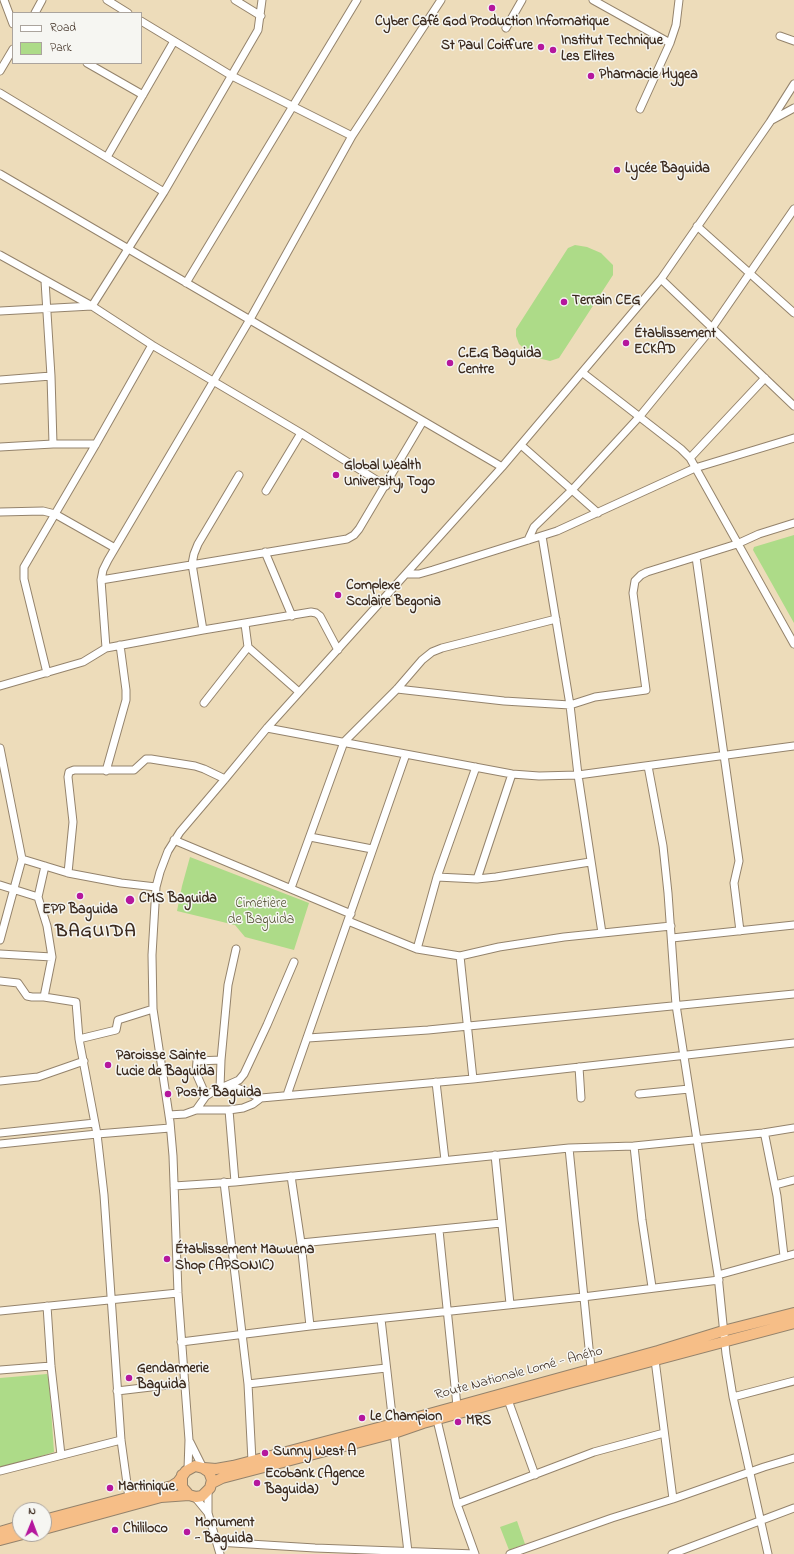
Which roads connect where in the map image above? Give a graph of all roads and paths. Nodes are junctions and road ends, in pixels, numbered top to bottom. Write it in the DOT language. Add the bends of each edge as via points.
graph roads {
  1 [pos="4,0"];
  2 [pos="42,0"];
  3 [pos="107,0"];
  4 [pos="235,0"];
  5 [pos="262,0"];
  6 [pos="357,0"];
  7 [pos="441,0"];
  8 [pos="522,0"];
  9 [pos="680,0"];
  10 [pos="598,1"];
  11 [pos="36,12"];
  12 [pos="126,12"];
  13 [pos="261,16"];
  14 [pos="12,21"];
  15 [pos="142,22"];
  16 [pos="506,28"];
  17 [pos="780,36"];
  18 [pos="174,41"];
  19 [pos="794,41"];
  20 [pos="670,43"];
  21 [pos="12,51"];
  22 [pos="89,64"];
  23 [pos="0,71"];
  24 [pos="232,76"];
  25 [pos="794,84"];
  26 [pos="0,93"];
  27 [pos="144,95"];
  28 [pos="293,107"];
  29 [pos="794,108"];
  30 [pos="640,109"];
  31 [pos="770,122"];
  32 [pos="352,136"];
  33 [pos="107,156"];
  34 [pos="0,174"];
  35 [pos="164,192"];
  36 [pos="793,212"];
  37 [pos="697,226"];
  38 [pos="129,249"];
  39 [pos="0,255"];
  40 [pos="749,273"];
  41 [pos="661,279"];
  42 [pos="46,281"];
  43 [pos="186,283"];
  44 [pos="92,306"];
  45 [pos="47,308"];
  46 [pos="0,311"];
  47 [pos="794,313"];
  48 [pos="249,321"];
  49 [pos="712,328"];
  50 [pos="152,345"];
  51 [pos="583,373"];
  52 [pos="51,376"];
  53 [pos="765,378"];
  54 [pos="0,380"];
  55 [pos="214,381"];
  56 [pos="794,406"];
  57 [pos="640,416"];
  58 [pos="423,421"];
  59 [pos="301,433"];
  60 [pos="794,438"];
  61 [pos="52,444"];
  62 [pos="96,444"];
  63 [pos="521,445"];
  64 [pos="0,447"];
  65 [pos="690,458"];
  66 [pos="502,467"];
  67 [pos="695,468"];
  68 [pos="239,474"];
  69 [pos="386,486"];
  70 [pos="572,490"];
  71 [pos="266,491"];
  72 [pos="0,512"];
  73 [pos="598,513"];
  74 [pos="55,514"];
  75 [pos="794,523"];
  76 [pos="542,536"];
  77 [pos="528,540"];
  78 [pos="738,544"];
  79 [pos="115,548"];
  80 [pos="265,552"];
  81 [pos="696,557"];
  82 [pos="192,564"];
  83 [pos="407,574"];
  84 [pos="101,580"];
  85 [pos="292,616"];
  86 [pos="556,619"];
  87 [pos="245,624"];
  88 [pos="203,630"];
  89 [pos="794,644"];
  90 [pos="120,645"];
  91 [pos="248,647"];
  92 [pos="106,648"];
  93 [pos="338,650"];
  94 [pos="47,673"];
  95 [pos="0,686"];
  96 [pos="397,689"];
  97 [pos="299,692"];
  98 [pos="204,703"];
  99 [pos="570,705"];
  100 [pos="267,728"];
  101 [pos="344,742"];
  102 [pos="794,746"];
  103 [pos="0,748"];
  104 [pos="406,754"];
  105 [pos="724,755"];
  106 [pos="648,766"];
  107 [pos="476,767"];
  108 [pos="106,771"];
  109 [pos="512,774"];
  110 [pos="578,775"];
  111 [pos="225,780"];
  112 [pos="310,837"];
  113 [pos="174,840"];
  114 [pos="372,849"];
  115 [pos="22,859"];
  116 [pos="590,862"];
  117 [pos="45,866"];
  118 [pos="68,873"];
  119 [pos="437,877"];
  120 [pos="477,879"];
  121 [pos="0,885"];
  122 [pos="156,887"];
  123 [pos="291,888"];
  124 [pos="14,890"];
  125 [pos="38,897"];
  126 [pos="351,914"];
  127 [pos="348,921"];
  128 [pos="2,922"];
  129 [pos="794,925"];
  130 [pos="671,926"];
  131 [pos="740,931"];
  132 [pos="602,933"];
  133 [pos="672,938"];
  134 [pos="0,940"];
  135 [pos="236,949"];
  136 [pos="417,949"];
  137 [pos="0,954"];
  138 [pos="460,956"];
  139 [pos="52,957"];
  140 [pos="294,962"];
  141 [pos="0,981"];
  142 [pos="794,994"];
  143 [pos="44,997"];
  144 [pos="676,1005"];
  145 [pos="153,1009"];
  146 [pos="468,1026"];
  147 [pos="308,1038"];
  148 [pos="79,1040"];
  149 [pos="794,1043"];
  150 [pos="684,1056"];
  151 [pos="221,1060"];
  152 [pos="84,1061"];
  153 [pos="579,1067"];
  154 [pos="473,1079"];
  155 [pos="0,1081"];
  156 [pos="436,1082"];
  157 [pos="222,1087"];
  158 [pos="689,1089"];
  159 [pos="639,1094"];
  160 [pos="287,1095"];
  161 [pos="206,1096"];
  162 [pos="261,1098"];
  163 [pos="581,1098"];
  164 [pos="196,1110"];
  165 [pos="229,1110"];
  166 [pos="168,1116"];
  167 [pos="95,1123"];
  168 [pos="170,1128"];
  169 [pos="794,1128"];
  170 [pos="0,1133"];
  171 [pos="763,1133"];
  172 [pos="97,1134"];
  173 [pos="697,1139"];
  174 [pos="0,1144"];
  175 [pos="634,1146"];
  176 [pos="569,1148"];
  177 [pos="495,1155"];
  178 [pos="445,1160"];
  179 [pos="291,1176"];
  180 [pos="794,1180"];
  181 [pos="224,1182"];
  182 [pos="235,1182"];
  183 [pos="775,1185"];
  184 [pos="174,1186"];
  185 [pos="501,1223"];
  186 [pos="439,1230"];
  187 [pos="301,1243"];
  188 [pos="794,1254"];
  189 [pos="784,1256"];
  190 [pos="718,1278"];
  191 [pos="652,1287"];
  192 [pos="178,1293"];
  193 [pos="583,1296"];
  194 [pos="111,1300"];
  195 [pos="510,1304"];
  196 [pos="47,1306"];
  197 [pos="0,1311"];
  198 [pos="448,1311"];
  199 [pos="794,1313"];
  200 [pos="381,1319"];
  201 [pos="794,1323"];
  202 [pos="310,1326"];
  203 [pos="241,1334"];
  204 [pos="724,1336"];
  205 [pos="182,1342"];
  206 [pos="655,1360"];
  207 [pos="51,1366"];
  208 [pos="386,1368"];
  209 [pos="591,1368"];
  210 [pos="0,1370"];
  211 [pos="794,1381"];
  212 [pos="185,1383"];
  213 [pos="248,1384"];
  214 [pos="117,1391"];
  215 [pos="733,1397"];
  216 [pos="508,1400"];
  217 [pos="457,1406"];
  218 [pos="437,1420"];
  219 [pos="394,1428"];
  220 [pos="664,1433"];
  221 [pos="121,1440"];
  222 [pos="189,1440"];
  223 [pos="60,1455"];
  224 [pos="794,1458"];
  225 [pos="252,1460"];
  226 [pos="203,1468"];
  227 [pos="0,1471"];
  228 [pos="750,1471"];
  229 [pos="185,1472"];
  230 [pos="535,1475"];
  231 [pos="210,1487"];
  232 [pos="191,1496"];
  233 [pos="129,1498"];
  234 [pos="673,1499"];
  235 [pos="458,1504"];
  236 [pos="794,1508"];
  237 [pos="208,1513"];
  238 [pos="52,1518"];
  239 [pos="761,1519"];
  240 [pos="52,1526"];
  241 [pos="12,1528"];
  242 [pos="0,1532"];
  243 [pos="12,1537"];
  244 [pos="0,1540"];
  245 [pos="217,1542"];
  246 [pos="408,1552"];
  247 [pos="220,1554"];
  248 [pos="475,1554"];
  249 [pos="510,1554"];
  250 [pos="672,1554"];
  251 [pos="768,1554"];
  1 -- 14 [label="street"];
  2 -- 11 [label="street"];
  3 -- 12 [label="street"];
  4 -- 13 [label="street"];
  5 -- 13 [label="street"];
  6 -- 28 [label="street"];
  7 -- 32 [label="street"];
  8 -- 16 [label="street"];
  9 -- 20 [label="street"];
  10 -- 20 [label="street"];
  13 -- 24 [label="street" via="258,30"];
  15 -- 18 [label="street"];
  17 -- 19 [label="street"];
  18 -- 24 [label="street"];
  18 -- 27 [label="street"];
  20 -- 30 [label="street"];
  21 -- 23 [label="street"];
  22 -- 27 [label="street"];
  24 -- 28 [label="street"];
  24 -- 35 [label="street"];
  25 -- 31 [label="street"];
  26 -- 33 [label="street"];
  27 -- 33 [label="street"];
  28 -- 32 [label="street"];
  28 -- 43 [label="street"];
  29 -- 31 [label="street"];
  31 -- 37 [label="street"];
  32 -- 48 [label="street"];
  33 -- 35 [label="street"];
  34 -- 38 [label="street"];
  35 -- 38 [label="street"];
  36 -- 40 [label="street"];
  37 -- 40 [label="street"];
  37 -- 41 [label="street"];
  38 -- 43 [label="street"];
  38 -- 44 [label="street"];
  39 -- 42 [label="street"];
  40 -- 47 [label="street"];
  40 -- 49 [label="street"];
  41 -- 49 [label="street"];
  41 -- 51 [label="street"];
  42 -- 44 [label="street"];
  42 -- 45 [label="street"];
  43 -- 48 [label="street"];
  44 -- 45 [label="street"];
  44 -- 50 [label="street"];
  45 -- 46 [label="street"];
  45 -- 52 [label="street"];
  48 -- 55 [label="street"];
  48 -- 58 [label="street"];
  49 -- 53 [label="street"];
  49 -- 57 [label="street"];
  50 -- 55 [label="street"];
  50 -- 62 [label="street"];
  51 -- 57 [label="street"];
  51 -- 63 [label="street"];
  52 -- 54 [label="street"];
  52 -- 61 [label="street"];
  53 -- 56 [label="street"];
  53 -- 65 [label="street"];
  55 -- 59 [label="street"];
  55 -- 79 [label="street"];
  57 -- 65 [label="street"];
  57 -- 70 [label="street"];
  58 -- 66 [label="street"];
  58 -- 69 [label="street"];
  59 -- 69 [label="street"];
  59 -- 71 [label="street"];
  60 -- 67 [label="street"];
  61 -- 62 [label="street"];
  61 -- 64 [label="street"];
  62 -- 74 [label="street"];
  63 -- 66 [label="street"];
  63 -- 70 [label="street"];
  65 -- 67 [label="street"];
  66 -- 83 [label="street"];
  67 -- 73 [label="street"];
  67 -- 78 [label="street"];
  68 -- 82 [label="street" via="198,544"];
  69 -- 80 [label="street" via="359,529 347,539"];
  70 -- 73 [label="street"];
  70 -- 77 [label="street" via="534,527"];
  72 -- 74 [label="street" via="43,511"];
  73 -- 76 [label="street"];
  74 -- 79 [label="street"];
  74 -- 94 [label="street" via="24,567 24,579"];
  75 -- 78 [label="street"];
  76 -- 77 [label="street"];
  76 -- 86 [label="street"];
  77 -- 83 [label="street" via="419,574"];
  78 -- 81 [label="street"];
  78 -- 89 [label="street"];
  79 -- 84 [label="street" via="103,570"];
  80 -- 82 [label="street"];
  80 -- 85 [label="street"];
  81 -- 99 [label="street" via="647,572 635,581 633,594 646,690 600,696"];
  81 -- 105 [label="street"];
  82 -- 84 [label="street"];
  82 -- 88 [label="street"];
  83 -- 93 [label="street"];
  84 -- 92 [label="street"];
  85 -- 87 [label="street"];
  85 -- 93 [label="street" via="316,613"];
  86 -- 96 [label="street" via="432,652"];
  86 -- 99 [label="street"];
  87 -- 88 [label="street"];
  87 -- 91 [label="street"];
  88 -- 90 [label="street"];
  90 -- 92 [label="street"];
  90 -- 108 [label="street" via="126,700"];
  91 -- 97 [label="street"];
  91 -- 98 [label="street"];
  92 -- 94 [label="street" via="83,662"];
  93 -- 97 [label="street"];
  94 -- 95 [label="street"];
  96 -- 99 [label="street" via="504,701"];
  96 -- 101 [label="street"];
  97 -- 100 [label="street"];
  99 -- 110 [label="street"];
  100 -- 101 [label="street"];
  100 -- 111 [label="street"];
  101 -- 104 [label="street"];
  101 -- 112 [label="street"];
  102 -- 105 [label="street"];
  103 -- 115 [label="street"];
  104 -- 107 [label="street"];
  104 -- 114 [label="street"];
  105 -- 106 [label="street"];
  105 -- 131 [label="street" via="739,861 734,883"];
  106 -- 110 [label="street"];
  106 -- 130 [label="street" via="663,846"];
  107 -- 109 [label="street"];
  107 -- 119 [label="street"];
  108 -- 111 [label="street" via="134,770 151,759 195,766"];
  108 -- 118 [label="street" via="69,772 74,822"];
  109 -- 110 [label="street"];
  109 -- 120 [label="street"];
  110 -- 116 [label="street"];
  111 -- 113 [label="street"];
  112 -- 114 [label="street"];
  112 -- 123 [label="street"];
  113 -- 122 [label="street"];
  113 -- 123 [label="street"];
  114 -- 126 [label="street"];
  115 -- 117 [label="street"];
  115 -- 124 [label="street"];
  116 -- 120 [label="street"];
  116 -- 132 [label="street"];
  117 -- 118 [label="street"];
  117 -- 125 [label="street"];
  118 -- 122 [label="street"];
  119 -- 120 [label="street"];
  119 -- 136 [label="street"];
  121 -- 124 [label="street"];
  122 -- 145 [label="street" via="152,955"];
  123 -- 126 [label="street"];
  124 -- 125 [label="street"];
  124 -- 128 [label="street"];
  125 -- 139 [label="street" via="47,926"];
  126 -- 127 [label="street"];
  127 -- 136 [label="street"];
  127 -- 147 [label="street" via="324,985"];
  128 -- 134 [label="street"];
  129 -- 131 [label="street"];
  130 -- 132 [label="street"];
  130 -- 133 [label="street"];
  131 -- 133 [label="street"];
  132 -- 138 [label="street" via="499,947"];
  133 -- 144 [label="street"];
  135 -- 151 [label="street" via="228,985"];
  136 -- 138 [label="street"];
  137 -- 139 [label="street"];
  138 -- 146 [label="street"];
  139 -- 143 [label="street"];
  140 -- 157 [label="street" via="244,1074 239,1080"];
  141 -- 143 [label="street" via="18,983 27,996"];
  142 -- 144 [label="street"];
  143 -- 148 [label="street" via="76,1002"];
  144 -- 146 [label="street"];
  144 -- 150 [label="street"];
  145 -- 148 [label="street" via="118,1020 116,1030"];
  145 -- 166 [label="street"];
  146 -- 147 [label="street"];
  146 -- 154 [label="street"];
  147 -- 160 [label="street"];
  148 -- 152 [label="street"];
  149 -- 150 [label="street"];
  150 -- 153 [label="street"];
  150 -- 158 [label="street"];
  151 -- 157 [label="street"];
  151 -- 161 [label="street" via="197,1061 196,1073"];
  152 -- 155 [label="street" via="38,1077"];
  152 -- 167 [label="street"];
  153 -- 154 [label="street"];
  153 -- 163 [label="street"];
  154 -- 156 [label="street"];
  156 -- 160 [label="street"];
  156 -- 178 [label="street"];
  157 -- 161 [label="street"];
  157 -- 162 [label="street" via="235,1087"];
  158 -- 159 [label="street"];
  158 -- 173 [label="street"];
  160 -- 162 [label="street"];
  161 -- 164 [label="street"];
  162 -- 165 [label="street" via="243,1108"];
  164 -- 165 [label="street"];
  164 -- 166 [label="street"];
  165 -- 182 [label="street"];
  166 -- 168 [label="street"];
  167 -- 170 [label="street"];
  167 -- 172 [label="street"];
  168 -- 172 [label="street"];
  168 -- 184 [label="street"];
  169 -- 171 [label="street"];
  171 -- 173 [label="street"];
  171 -- 183 [label="street"];
  172 -- 174 [label="street"];
  172 -- 194 [label="street"];
  173 -- 175 [label="street"];
  173 -- 190 [label="street"];
  175 -- 176 [label="street"];
  175 -- 191 [label="street"];
  176 -- 177 [label="street"];
  176 -- 193 [label="street"];
  177 -- 178 [label="street"];
  177 -- 185 [label="street"];
  178 -- 179 [label="street"];
  179 -- 182 [label="street"];
  179 -- 187 [label="street"];
  180 -- 183 [label="street"];
  181 -- 182 [label="street"];
  181 -- 184 [label="street"];
  181 -- 203 [label="street"];
  183 -- 189 [label="street"];
  184 -- 192 [label="street"];
  185 -- 186 [label="street"];
  185 -- 195 [label="street"];
  186 -- 187 [label="street"];
  186 -- 198 [label="street"];
  187 -- 202 [label="street"];
  188 -- 189 [label="street"];
  189 -- 190 [label="street"];
  190 -- 191 [label="street"];
  190 -- 204 [label="street"];
  191 -- 193 [label="street"];
  192 -- 194 [label="street"];
  192 -- 205 [label="street"];
  193 -- 195 [label="street"];
  193 -- 209 [label="street"];
  194 -- 196 [label="street"];
  194 -- 214 [label="street"];
  195 -- 198 [label="street"];
  196 -- 197 [label="street"];
  196 -- 207 [label="street"];
  198 -- 200 [label="street"];
  198 -- 217 [label="street"];
  199 -- 204 [label="highway, Route Nationale Lomé - Aného"];
  200 -- 202 [label="street"];
  200 -- 208 [label="street"];
  201 -- 204 [label="highway, Route Nationale Lomé - Aného"];
  202 -- 203 [label="street"];
  203 -- 205 [label="street"];
  203 -- 213 [label="street"];
  204 -- 206 [label="highway, Route Nationale Lomé - Aného"];
  204 -- 209 [label="highway, Route Nationale Lomé - Aného"];
  204 -- 215 [label="street"];
  205 -- 212 [label="street"];
  206 -- 216 [label="highway, Route Nationale Lomé - Aného"];
  206 -- 220 [label="street"];
  207 -- 210 [label="street"];
  207 -- 223 [label="street"];
  208 -- 213 [label="street"];
  208 -- 219 [label="street"];
  209 -- 217 [label="highway, Route Nationale Lomé - Aného"];
  211 -- 215 [label="street"];
  212 -- 214 [label="street"];
  212 -- 222 [label="street"];
  213 -- 225 [label="street"];
  214 -- 221 [label="street"];
  215 -- 228 [label="street"];
  216 -- 218 [label="highway, Route Nationale Lomé - Aného"];
  216 -- 230 [label="street"];
  217 -- 219 [label="highway, Route Nationale Lomé - Aného"];
  218 -- 219 [label="highway, Route Nationale Lomé - Aného"];
  218 -- 235 [label="street"];
  219 -- 225 [label="highway, Route Nationale Lomé - Aného"];
  219 -- 231 [label="highway, Route Nationale Lomé - Aného" via="222,1478"];
  219 -- 246 [label="street"];
  220 -- 230 [label="street" via="594,1452"];
  220 -- 234 [label="street"];
  221 -- 223 [label="street"];
  221 -- 233 [label="street"];
  222 -- 226 [label="street"];
  222 -- 229 [label="street"];
  223 -- 227 [label="street"];
  224 -- 228 [label="street"];
  225 -- 226 [label="highway, Route Nationale Lomé - Aného" via="220,1468"];
  226 -- 229 [label="highway" via="195,1466"];
  226 -- 231 [label="highway" via="210,1475"];
  228 -- 234 [label="street"];
  228 -- 239 [label="street"];
  229 -- 232 [label="highway" via="182,1486"];
  229 -- 233 [label="highway" via="172,1486"];
  230 -- 235 [label="street"];
  231 -- 232 [label="highway" via="202,1496"];
  231 -- 237 [label="street"];
  232 -- 237 [label="street"];
  232 -- 240 [label="highway" via="161,1497"];
  233 -- 238 [label="highway"];
  234 -- 249 [label="street"];
  235 -- 248 [label="street"];
  236 -- 239 [label="street"];
  237 -- 245 [label="street"];
  239 -- 250 [label="street"];
  239 -- 251 [label="street"];
  241 -- 242 [label="highway"];
  243 -- 244 [label="highway"];
  245 -- 246 [label="street"];
  245 -- 247 [label="street"];
  246 -- 248 [label="street"];
}
